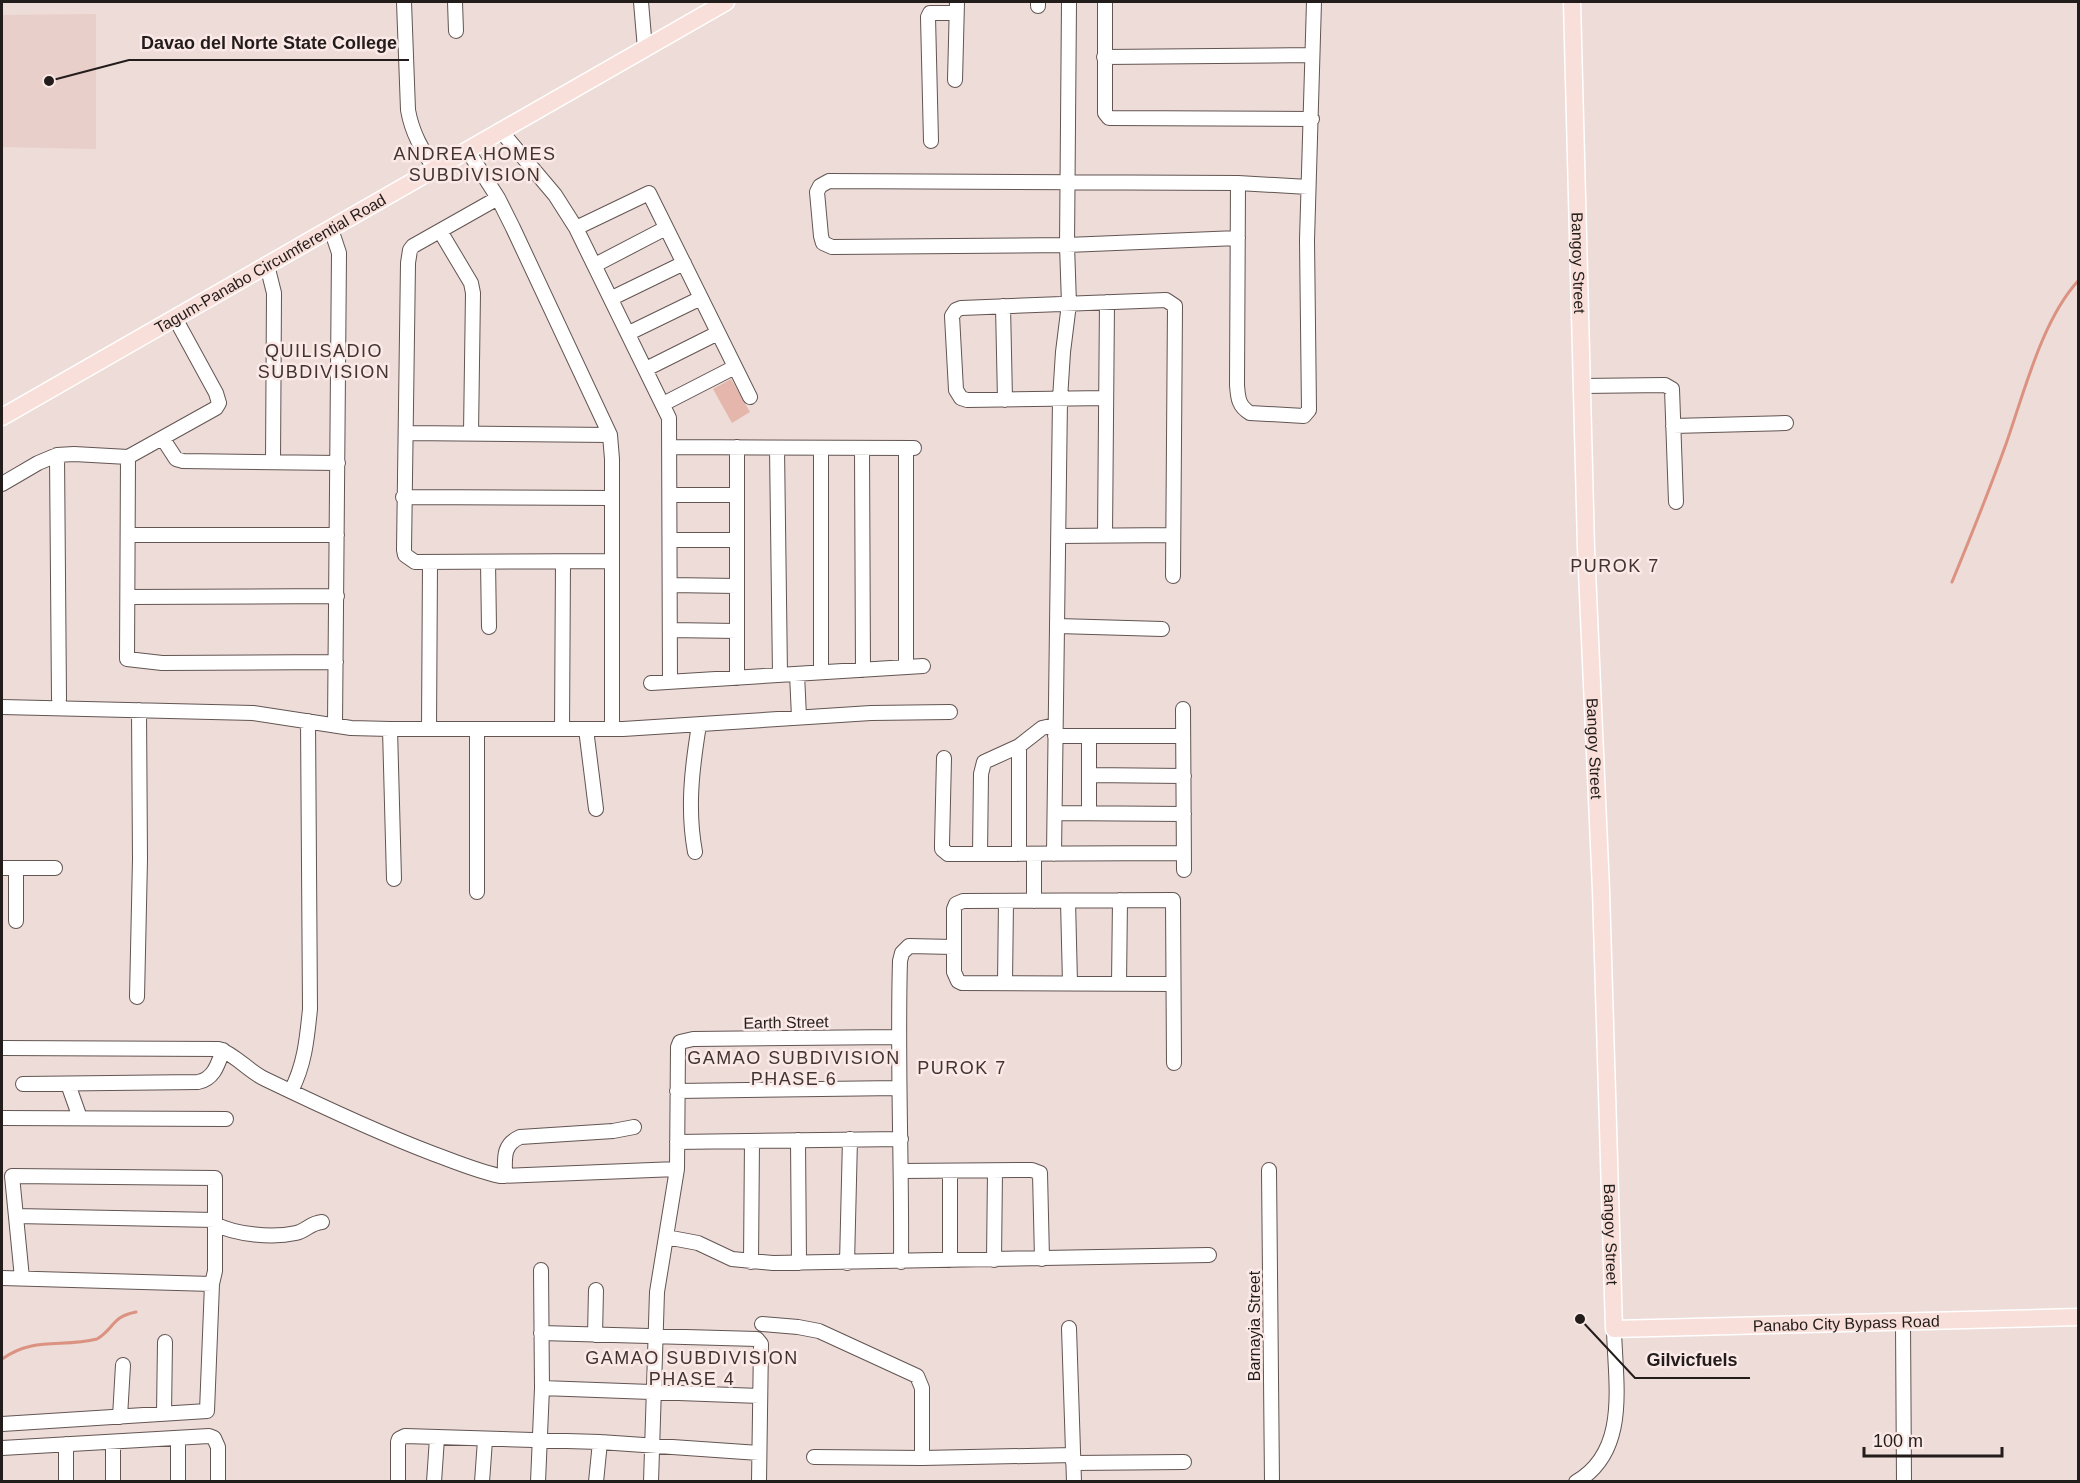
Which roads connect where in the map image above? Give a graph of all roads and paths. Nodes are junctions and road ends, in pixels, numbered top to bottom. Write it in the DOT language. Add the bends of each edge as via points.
graph roads {
  1 [pos="404,2"];
  2 [pos="455,2"];
  3 [pos="641,2"];
  4 [pos="726,2"];
  5 [pos="1069,2"];
  6 [pos="1105,2"];
  7 [pos="1314,2"];
  8 [pos="1572,2"];
  9 [pos="956,8"];
  10 [pos="456,31"];
  11 [pos="645,49"];
  12 [pos="1311,55"];
  13 [pos="1104,57"];
  14 [pos="955,80"];
  15 [pos="1312,119"];
  16 [pos="501,131"];
  17 [pos="931,141"];
  18 [pos="468,150"];
  19 [pos="435,169"];
  20 [pos="1068,182"];
  21 [pos="1238,183"];
  22 [pos="1308,187"];
  23 [pos="498,198"];
  24 [pos="576,228"];
  25 [pos="666,228"];
  26 [pos="331,229"];
  27 [pos="440,231"];
  28 [pos="1238,238"];
  29 [pos="1067,245"];
  30 [pos="684,263"];
  31 [pos="595,265"];
  32 [pos="267,266"];
  33 [pos="612,298"];
  34 [pos="701,298"];
  35 [pos="1107,302"];
  36 [pos="1069,304"];
  37 [pos="1003,306"];
  38 [pos="175,318"];
  39 [pos="629,333"];
  40 [pos="718,333"];
  41 [pos="735,368"];
  42 [pos="646,369"];
  43 [pos="1582,386"];
  44 [pos="750,397"];
  45 [pos="1106,398"];
  46 [pos="1060,399"];
  47 [pos="1005,400"];
  48 [pos="663,404"];
  49 [pos="2,417"];
  50 [pos="1786,423"];
  51 [pos="1673,426"];
  52 [pos="406,433"];
  53 [pos="471,433"];
  54 [pos="610,435"];
  55 [pos="163,439"];
  56 [pos="670,447"];
  57 [pos="737,447"];
  58 [pos="777,447"];
  59 [pos="821,448"];
  60 [pos="862,448"];
  61 [pos="57,455"];
  62 [pos="128,457"];
  63 [pos="273,462"];
  64 [pos="338,463"];
  65 [pos="2,484"];
  66 [pos="670,495"];
  67 [pos="737,495"];
  68 [pos="403,497"];
  69 [pos="611,498"];
  70 [pos="1676,502"];
  71 [pos="128,535"];
  72 [pos="337,535"];
  73 [pos="1105,535"];
  74 [pos="1173,535"];
  75 [pos="1059,536"];
  76 [pos="670,540"];
  77 [pos="737,540"];
  78 [pos="611,561"];
  79 [pos="488,562"];
  80 [pos="563,562"];
  81 [pos="430,563"];
  82 [pos="1173,576"];
  83 [pos="670,585"];
  84 [pos="737,586"];
  85 [pos="337,596"];
  86 [pos="128,597"];
  87 [pos="1058,626"];
  88 [pos="489,627"];
  89 [pos="1162,629"];
  90 [pos="670,630"];
  91 [pos="737,631"];
  92 [pos="336,662"];
  93 [pos="923,666"];
  94 [pos="906,667"];
  95 [pos="863,670"];
  96 [pos="821,672"];
  97 [pos="800,674"];
  98 [pos="780,675"];
  99 [pos="737,678"];
  100 [pos="670,682"];
  101 [pos="651,683"];
  102 [pos="59,699"];
  103 [pos="2,707"];
  104 [pos="1183,709"];
  105 [pos="140,710"];
  106 [pos="950,712"];
  107 [pos="803,717"];
  108 [pos="308,721"];
  109 [pos="335,725"];
  110 [pos="699,725"];
  111 [pos="390,729"];
  112 [pos="429,729"];
  113 [pos="477,729"];
  114 [pos="562,729"];
  115 [pos="586,729"];
  116 [pos="612,729"];
  117 [pos="1055,730"];
  118 [pos="1089,736"];
  119 [pos="1183,736"];
  120 [pos="1019,746"];
  121 [pos="944,758"];
  122 [pos="1089,775"];
  123 [pos="1184,776"];
  124 [pos="596,809"];
  125 [pos="1055,813"];
  126 [pos="1089,813"];
  127 [pos="1184,814"];
  128 [pos="694,852"];
  129 [pos="1184,853"];
  130 [pos="980,854"];
  131 [pos="1019,854"];
  132 [pos="1034,854"];
  133 [pos="1054,854"];
  134 [pos="2,868"];
  135 [pos="16,868"];
  136 [pos="55,868"];
  137 [pos="1184,870"];
  138 [pos="394,879"];
  139 [pos="477,892"];
  140 [pos="1068,900"];
  141 [pos="1120,900"];
  142 [pos="1006,901"];
  143 [pos="1035,901"];
  144 [pos="16,921"];
  145 [pos="953,947"];
  146 [pos="1005,984"];
  147 [pos="1070,984"];
  148 [pos="1119,984"];
  149 [pos="1173,984"];
  150 [pos="137,997"];
  151 [pos="898,1037"];
  152 [pos="2,1048"];
  153 [pos="223,1050"];
  154 [pos="1174,1063"];
  155 [pos="23,1084"];
  156 [pos="68,1084"];
  157 [pos="899,1088"];
  158 [pos="291,1091"];
  159 [pos="677,1091"];
  160 [pos="80,1118"];
  161 [pos="2,1119"];
  162 [pos="226,1119"];
  163 [pos="634,1127"];
  164 [pos="901,1139"];
  165 [pos="798,1140"];
  166 [pos="850,1140"];
  167 [pos="752,1141"];
  168 [pos="677,1142"];
  169 [pos="677,1169"];
  170 [pos="1269,1170"];
  171 [pos="902,1171"];
  172 [pos="950,1171"];
  173 [pos="995,1171"];
  174 [pos="505,1176"];
  175 [pos="16,1216"];
  176 [pos="215,1222"];
  177 [pos="322,1222"];
  178 [pos="666,1237"];
  179 [pos="1209,1255"];
  180 [pos="1042,1259"];
  181 [pos="950,1260"];
  182 [pos="994,1260"];
  183 [pos="751,1262"];
  184 [pos="901,1262"];
  185 [pos="799,1263"];
  186 [pos="847,1263"];
  187 [pos="541,1270"];
  188 [pos="2,1278"];
  189 [pos="22,1278"];
  190 [pos="212,1284"];
  191 [pos="596,1290"];
  192 [pos="2079,1317"];
  193 [pos="1903,1323"];
  194 [pos="762,1324"];
  195 [pos="1069,1328"];
  196 [pos="1614,1329"];
  197 [pos="541,1333"];
  198 [pos="595,1335"];
  199 [pos="654,1336"];
  200 [pos="165,1342"];
  201 [pos="123,1365"];
  202 [pos="542,1388"];
  203 [pos="654,1391"];
  204 [pos="760,1396"];
  205 [pos="164,1414"];
  206 [pos="120,1417"];
  207 [pos="2,1424"];
  208 [pos="178,1438"];
  209 [pos="437,1438"];
  210 [pos="485,1440"];
  211 [pos="540,1441"];
  212 [pos="113,1442"];
  213 [pos="600,1442"];
  214 [pos="66,1444"];
  215 [pos="654,1447"];
  216 [pos="2,1448"];
  217 [pos="759,1453"];
  218 [pos="814,1457"];
  219 [pos="922,1458"];
  220 [pos="1073,1459"];
  221 [pos="1184,1462"];
  222 [pos="66,1482"];
  223 [pos="113,1482"];
  224 [pos="178,1482"];
  225 [pos="218,1482"];
  226 [pos="398,1482"];
  227 [pos="434,1482"];
  228 [pos="482,1482"];
  229 [pos="538,1482"];
  230 [pos="596,1482"];
  231 [pos="651,1482"];
  232 [pos="759,1482"];
  233 [pos="1074,1482"];
  234 [pos="1272,1482"];
  235 [pos="1575,1482"];
  236 [pos="1904,1482"];
  1 -- 19 [label="street" via="408,110 416,140"];
  2 -- 10 [label="street"];
  3 -- 11 [label="street"];
  4 -- 11 [label="main road, Tagum-Panabo Circumferential Road"];
  5 -- 20 [label="street"];
  6 -- 13 [label="street"];
  7 -- 12 [label="street"];
  8 -- 43 [label="main road, Bangoy Street"];
  9 -- 14 [label="street"];
  9 -- 17 [label="street" via="928,17"];
  11 -- 16 [label="main road, Tagum-Panabo Circumferential Road"];
  12 -- 13 [label="street"];
  12 -- 15 [label="street"];
  13 -- 15 [label="street" via="1105,113 1109,118"];
  15 -- 22 [label="street"];
  16 -- 18 [label="main road, Tagum-Panabo Circumferential Road"];
  16 -- 24 [label="street" via="555,195"];
  18 -- 19 [label="main road, Tagum-Panabo Circumferential Road"];
  18 -- 23 [label="street"];
  19 -- 26 [label="main road, Tagum-Panabo Circumferential Road"];
  20 -- 21 [label="street"];
  20 -- 29 [label="street"];
  20 -- 29 [label="street" via="829,181 819,186 817,192 821,236 823,243 832,247"];
  21 -- 22 [label="street"];
  21 -- 28 [label="street"];
  22 -- 28 [label="street" via="1310,410 1306,415 1250,413 1239,402"];
  23 -- 27 [label="street"];
  23 -- 54 [label="street"];
  24 -- 25 [label="street" via="649,193"];
  24 -- 31 [label="street"];
  25 -- 30 [label="street"];
  25 -- 31 [label="street"];
  26 -- 32 [label="main road, Tagum-Panabo Circumferential Road"];
  26 -- 64 [label="street" via="339,253"];
  27 -- 52 [label="street" via="413,246 408,256"];
  27 -- 53 [label="street" via="471,283 473,294"];
  28 -- 29 [label="street"];
  29 -- 36 [label="street"];
  30 -- 33 [label="street"];
  30 -- 34 [label="street"];
  31 -- 33 [label="street"];
  32 -- 38 [label="main road, Tagum-Panabo Circumferential Road"];
  32 -- 63 [label="street" via="274,293"];
  33 -- 39 [label="street"];
  34 -- 39 [label="street"];
  34 -- 40 [label="street"];
  35 -- 36 [label="street"];
  35 -- 45 [label="street"];
  35 -- 74 [label="street" via="1166,300 1175,306"];
  36 -- 37 [label="street"];
  36 -- 46 [label="street"];
  37 -- 47 [label="street"];
  37 -- 47 [label="street" via="961,308 952,316 958,395 967,400"];
  38 -- 49 [label="main road, Tagum-Panabo Circumferential Road"];
  38 -- 55 [label="street" via="219,403 212,412"];
  39 -- 42 [label="street"];
  40 -- 41 [label="street"];
  40 -- 42 [label="street"];
  41 -- 44 [label="street"];
  41 -- 48 [label="street"];
  42 -- 48 [label="street"];
  43 -- 51 [label="street" via="1670,386"];
  43 -- 196 [label="main road, Bangoy Street"];
  45 -- 46 [label="street"];
  45 -- 73 [label="street"];
  46 -- 47 [label="street"];
  46 -- 75 [label="street"];
  48 -- 56 [label="street" via="670,425"];
  50 -- 51 [label="street"];
  51 -- 70 [label="street"];
  52 -- 53 [label="street"];
  52 -- 68 [label="street"];
  53 -- 54 [label="street"];
  54 -- 69 [label="street"];
  55 -- 62 [label="street"];
  55 -- 63 [label="street" via="179,460"];
  56 -- 57 [label="street"];
  56 -- 66 [label="street"];
  57 -- 58 [label="street"];
  57 -- 67 [label="street"];
  58 -- 59 [label="street"];
  58 -- 98 [label="street"];
  59 -- 60 [label="street"];
  59 -- 96 [label="street"];
  60 -- 94 [label="street" via="910,448"];
  60 -- 95 [label="street"];
  61 -- 62 [label="street"];
  61 -- 65 [label="street"];
  61 -- 102 [label="street"];
  62 -- 71 [label="street"];
  63 -- 64 [label="street"];
  64 -- 72 [label="street"];
  66 -- 67 [label="street"];
  66 -- 76 [label="street"];
  67 -- 77 [label="street"];
  68 -- 69 [label="street"];
  68 -- 81 [label="street" via="405,555 416,562"];
  69 -- 78 [label="street"];
  71 -- 72 [label="street"];
  71 -- 86 [label="street"];
  72 -- 85 [label="street"];
  73 -- 74 [label="street"];
  73 -- 75 [label="street"];
  74 -- 82 [label="street"];
  75 -- 87 [label="street"];
  76 -- 77 [label="street"];
  76 -- 83 [label="street"];
  77 -- 84 [label="street"];
  78 -- 80 [label="street"];
  78 -- 116 [label="street"];
  79 -- 80 [label="street"];
  79 -- 81 [label="street"];
  79 -- 88 [label="street"];
  80 -- 114 [label="street"];
  81 -- 112 [label="street"];
  83 -- 84 [label="street"];
  83 -- 90 [label="street"];
  84 -- 91 [label="street"];
  85 -- 86 [label="street"];
  85 -- 92 [label="street"];
  86 -- 92 [label="street" via="127,659 162,663"];
  87 -- 89 [label="street"];
  87 -- 117 [label="street"];
  90 -- 91 [label="street"];
  90 -- 100 [label="street"];
  91 -- 99 [label="street"];
  92 -- 109 [label="street"];
  93 -- 94 [label="street"];
  94 -- 95 [label="street"];
  95 -- 96 [label="street"];
  96 -- 97 [label="street"];
  97 -- 98 [label="street"];
  97 -- 107 [label="street"];
  98 -- 99 [label="street"];
  99 -- 100 [label="street"];
  100 -- 101 [label="street"];
  103 -- 105 [label="street"];
  104 -- 119 [label="street"];
  105 -- 108 [label="street" via="253,713"];
  105 -- 150 [label="street"];
  106 -- 107 [label="street"];
  107 -- 110 [label="street"];
  108 -- 109 [label="street"];
  108 -- 158 [label="street" via="310,1009 305,1051"];
  109 -- 111 [label="street"];
  110 -- 116 [label="street"];
  110 -- 128 [label="street" via="690,798"];
  111 -- 112 [label="street"];
  111 -- 138 [label="street"];
  112 -- 113 [label="street"];
  113 -- 114 [label="street"];
  113 -- 139 [label="street"];
  114 -- 115 [label="street"];
  115 -- 116 [label="street"];
  115 -- 124 [label="street"];
  117 -- 118 [label="street"];
  117 -- 120 [label="street" via="1042,728"];
  117 -- 125 [label="street"];
  118 -- 119 [label="street"];
  118 -- 122 [label="street"];
  119 -- 123 [label="street"];
  120 -- 130 [label="street" via="988,759 982,766"];
  120 -- 131 [label="street"];
  121 -- 130 [label="street" via="942,849 948,854"];
  122 -- 123 [label="street"];
  122 -- 126 [label="street"];
  123 -- 127 [label="street"];
  125 -- 126 [label="street"];
  125 -- 133 [label="street"];
  126 -- 127 [label="street"];
  127 -- 129 [label="street"];
  129 -- 133 [label="street"];
  129 -- 137 [label="street"];
  130 -- 131 [label="street"];
  131 -- 132 [label="street"];
  132 -- 133 [label="street"];
  132 -- 143 [label="street"];
  134 -- 135 [label="street"];
  135 -- 136 [label="street"];
  135 -- 144 [label="street"];
  140 -- 141 [label="street"];
  140 -- 143 [label="street"];
  140 -- 147 [label="street"];
  141 -- 148 [label="street"];
  141 -- 149 [label="street" via="1173,900"];
  142 -- 143 [label="street"];
  142 -- 145 [label="street" via="956,904"];
  142 -- 146 [label="street"];
  145 -- 146 [label="street" via="958,981"];
  145 -- 151 [label="street" via="917,945 902,953"];
  146 -- 147 [label="street"];
  147 -- 148 [label="street"];
  148 -- 149 [label="street"];
  149 -- 154 [label="street"];
  151 -- 157 [label="street"];
  151 -- 159 [label="street, Earth Street" via="680,1042"];
  152 -- 153 [label="street"];
  153 -- 156 [label="street" via="215,1070 202,1082"];
  153 -- 158 [label="street" via="254,1073"];
  155 -- 156 [label="street"];
  156 -- 160 [label="street"];
  157 -- 159 [label="street"];
  157 -- 164 [label="street"];
  158 -- 174 [label="street" via="354,1122 483,1172"];
  159 -- 168 [label="street"];
  160 -- 161 [label="street"];
  160 -- 162 [label="street"];
  163 -- 174 [label="street" via="520,1137 506,1149"];
  164 -- 166 [label="street"];
  164 -- 171 [label="street"];
  165 -- 166 [label="street"];
  165 -- 167 [label="street"];
  165 -- 185 [label="street"];
  166 -- 186 [label="street"];
  167 -- 168 [label="street"];
  167 -- 183 [label="street"];
  168 -- 169 [label="street"];
  169 -- 174 [label="street"];
  169 -- 178 [label="street"];
  170 -- 234 [label="street, Barnayia Street"];
  171 -- 172 [label="street"];
  171 -- 184 [label="street"];
  172 -- 173 [label="street"];
  172 -- 181 [label="street"];
  173 -- 180 [label="street" via="1032,1170 1042,1175"];
  173 -- 182 [label="street"];
  175 -- 176 [label="street"];
  175 -- 176 [label="street" via="12,1176 215,1178"];
  175 -- 189 [label="street"];
  176 -- 177 [label="street" via="237,1233 274,1234 298,1233 310,1224"];
  176 -- 190 [label="street"];
  178 -- 183 [label="street" via="698,1243 732,1259"];
  178 -- 199 [label="street"];
  179 -- 180 [label="street"];
  180 -- 182 [label="street"];
  181 -- 182 [label="street"];
  181 -- 184 [label="street"];
  183 -- 185 [label="street"];
  184 -- 186 [label="street"];
  185 -- 186 [label="street"];
  187 -- 197 [label="street"];
  188 -- 189 [label="street"];
  189 -- 190 [label="street"];
  190 -- 205 [label="street" via="207,1411"];
  191 -- 198 [label="street"];
  192 -- 193 [label="main road, Panabo City Bypass Road"];
  193 -- 196 [label="main road, Panabo City Bypass Road"];
  193 -- 236 [label="street"];
  194 -- 219 [label="street" via="819,1331 917,1376 922,1388"];
  195 -- 220 [label="street"];
  196 -- 235 [label="street, Bangoy Street" via="1616,1410 1611,1443 1590,1472"];
  197 -- 198 [label="street"];
  197 -- 202 [label="street"];
  198 -- 199 [label="street"];
  199 -- 203 [label="street"];
  199 -- 204 [label="street" via="757,1338 761,1344"];
  200 -- 205 [label="street"];
  201 -- 206 [label="street"];
  202 -- 203 [label="street"];
  202 -- 211 [label="street"];
  203 -- 204 [label="street"];
  203 -- 215 [label="street"];
  204 -- 217 [label="street"];
  205 -- 206 [label="street"];
  206 -- 207 [label="street"];
  208 -- 212 [label="street"];
  208 -- 224 [label="street"];
  208 -- 225 [label="street" via="214,1438 218,1447"];
  209 -- 210 [label="street"];
  209 -- 226 [label="street" via="399,1439"];
  209 -- 227 [label="street"];
  210 -- 211 [label="street"];
  210 -- 228 [label="street"];
  211 -- 213 [label="street"];
  211 -- 229 [label="street"];
  212 -- 214 [label="street"];
  212 -- 223 [label="street"];
  213 -- 215 [label="street"];
  213 -- 230 [label="street"];
  214 -- 216 [label="street"];
  214 -- 222 [label="street"];
  215 -- 217 [label="street"];
  215 -- 231 [label="street"];
  217 -- 232 [label="street"];
  218 -- 219 [label="street"];
  219 -- 220 [label="street"];
  220 -- 221 [label="street"];
  220 -- 233 [label="street"];
}
